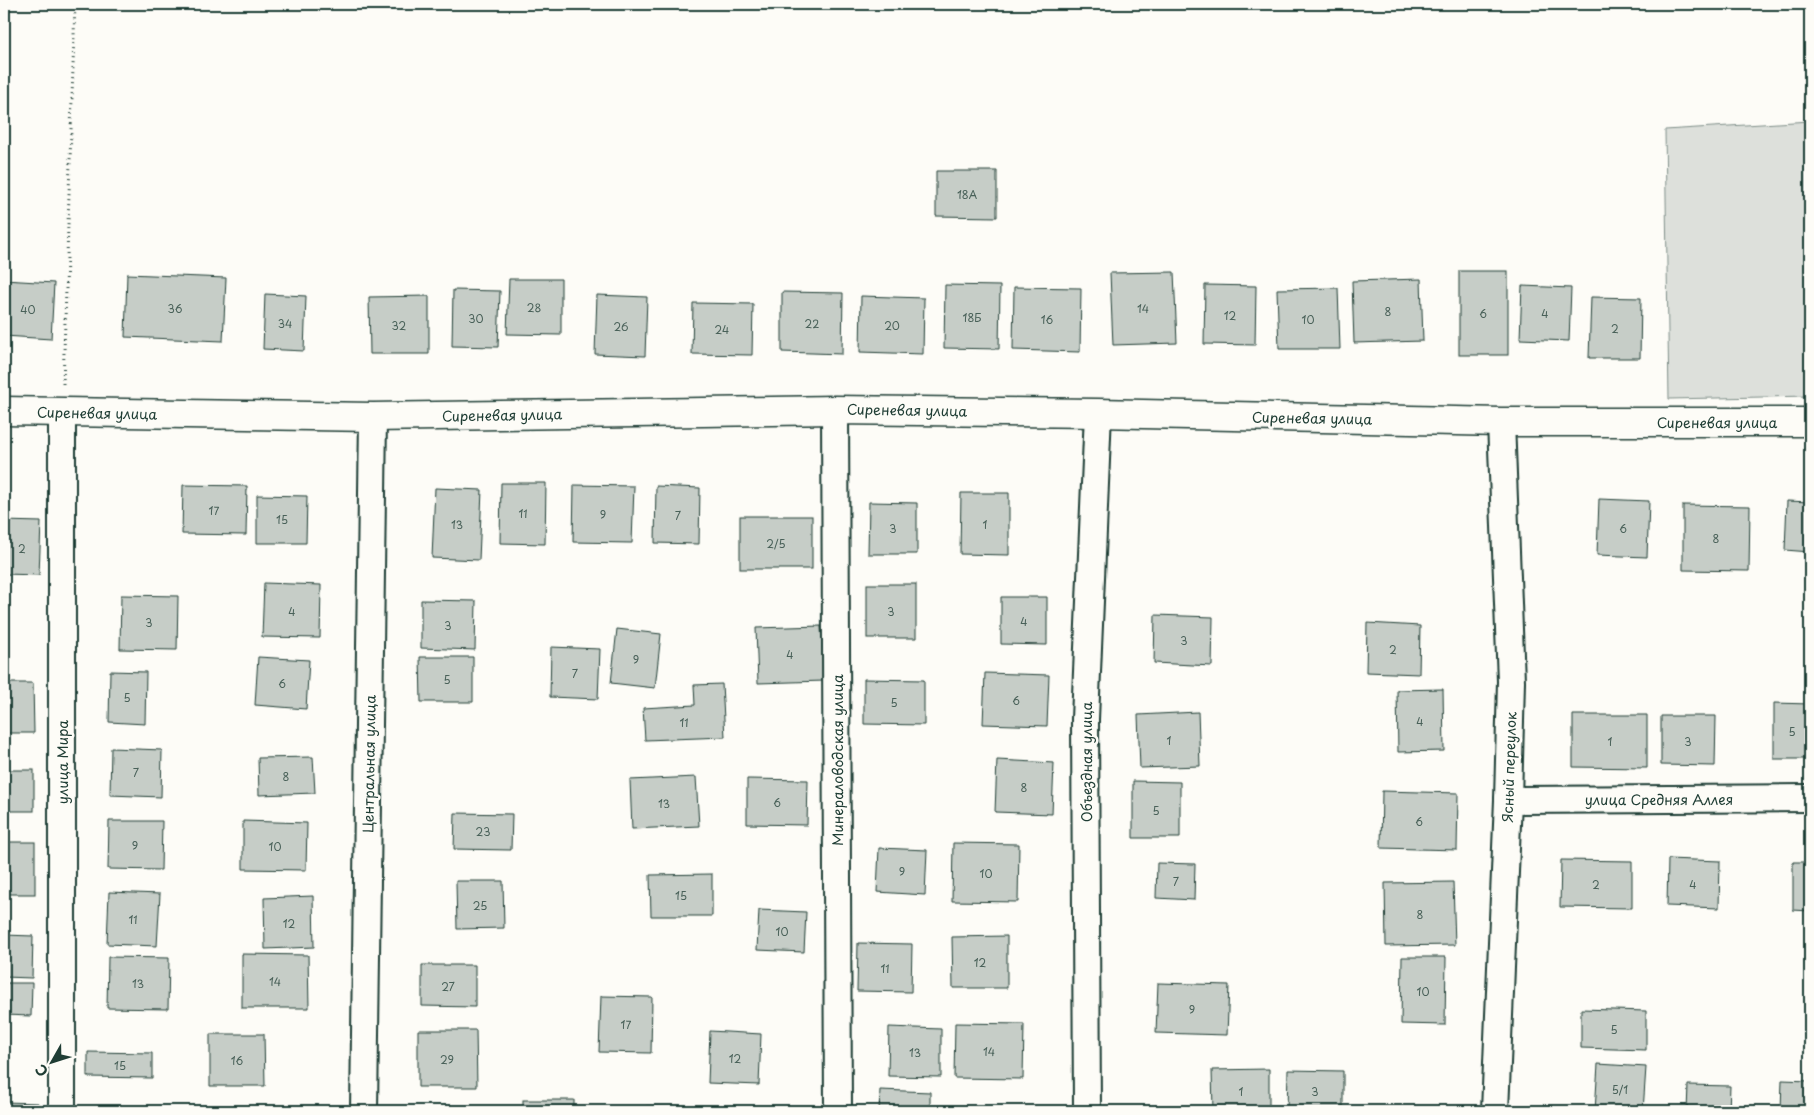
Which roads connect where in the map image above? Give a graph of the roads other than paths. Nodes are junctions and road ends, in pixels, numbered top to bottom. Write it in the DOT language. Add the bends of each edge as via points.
graph roads {
  1 [pos="835,410"];
  2 [pos="4,411"];
  3 [pos="62,412"];
  4 [pos="1098,413"];
  5 [pos="373,417"];
  6 [pos="1500,422"];
  7 [pos="1810,422"];
  8 [pos="1810,798"];
  9 [pos="1508,800"];
  10 [pos="62,1111"];
  11 [pos="364,1111"];
  12 [pos="838,1111"];
  13 [pos="1087,1111"];
  14 [pos="1495,1111"];
  1 -- 4 [label="street, Сиреневая улица"];
  1 -- 5 [label="street, Сиреневая улица"];
  1 -- 12 [label="street, Минераловодская улица"];
  2 -- 3 [label="street, Сиреневая улица"];
  3 -- 5 [label="street, Сиреневая улица"];
  3 -- 10 [label="street, улица Мира"];
  4 -- 6 [label="street, Сиреневая улица"];
  4 -- 13 [label="street, Объездная улица" via="1085,719"];
  5 -- 11 [label="street, Центральная улица"];
  6 -- 7 [label="street, Сиреневая улица"];
  6 -- 9 [label="street, Ясный переулок" via="1511,681"];
  8 -- 9 [label="street, улица Средняя Аллея"];
  9 -- 14 [label="street, Ясный переулок"];
}
